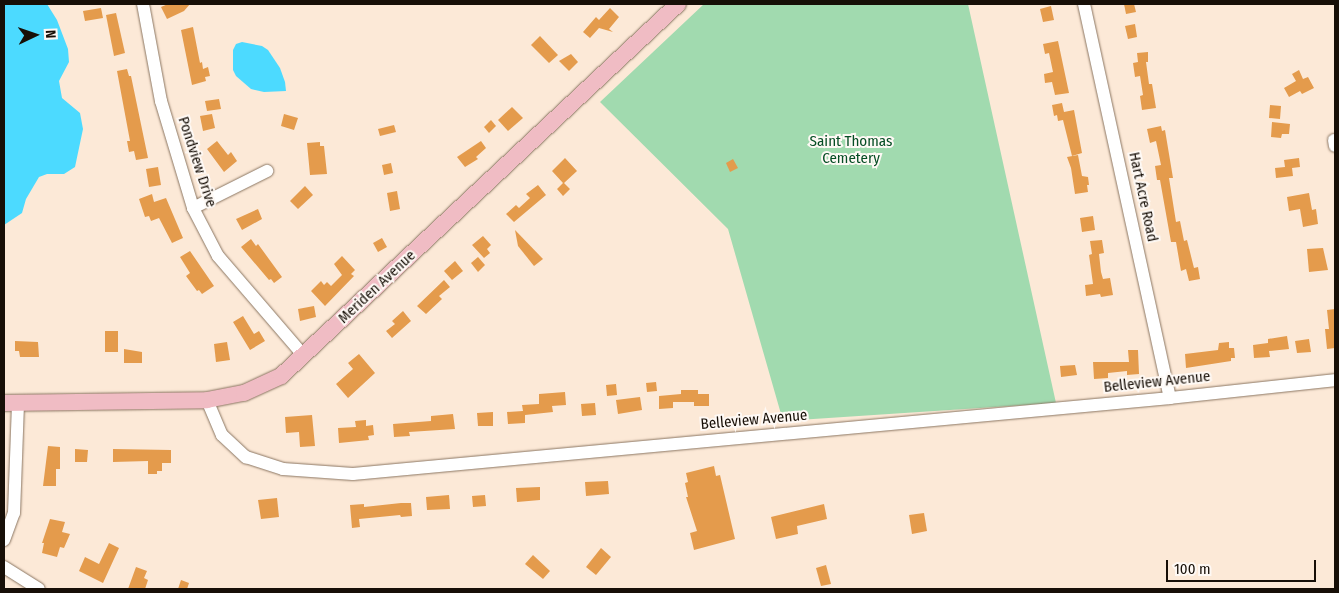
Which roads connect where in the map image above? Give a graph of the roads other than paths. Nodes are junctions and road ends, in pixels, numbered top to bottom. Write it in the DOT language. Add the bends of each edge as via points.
graph roads {
  1 [pos="143,4"];
  2 [pos="678,4"];
  3 [pos="1084,4"];
  4 [pos="267,171"];
  5 [pos="193,208"];
  6 [pos="304,356"];
  7 [pos="1335,380"];
  8 [pos="1170,398"];
  9 [pos="208,400"];
  10 [pos="11,403"];
  11 [pos="4,540"];
  12 [pos="4,567"];
  13 [pos="39,589"];
  1 -- 5 [label="street, Pondview Drive" via="161,101"];
  2 -- 6 [label="main road, Meriden Avenue"];
  3 -- 8 [label="street, Hart Acre Road"];
  4 -- 5 [label="street"];
  5 -- 6 [label="street, Pondview Drive" via="218,256"];
  6 -- 9 [label="main road, Meriden Avenue" via="281,376 244,393"];
  7 -- 8 [label="street, Belleview Avenue"];
  8 -- 9 [label="street, Belleview Avenue" via="353,474 283,469 246,457 222,435"];
  9 -- 10 [label="main road, Meriden Avenue"];
  10 -- 11 [label="street" via="14,513"];
  12 -- 13 [label="street"];
}
